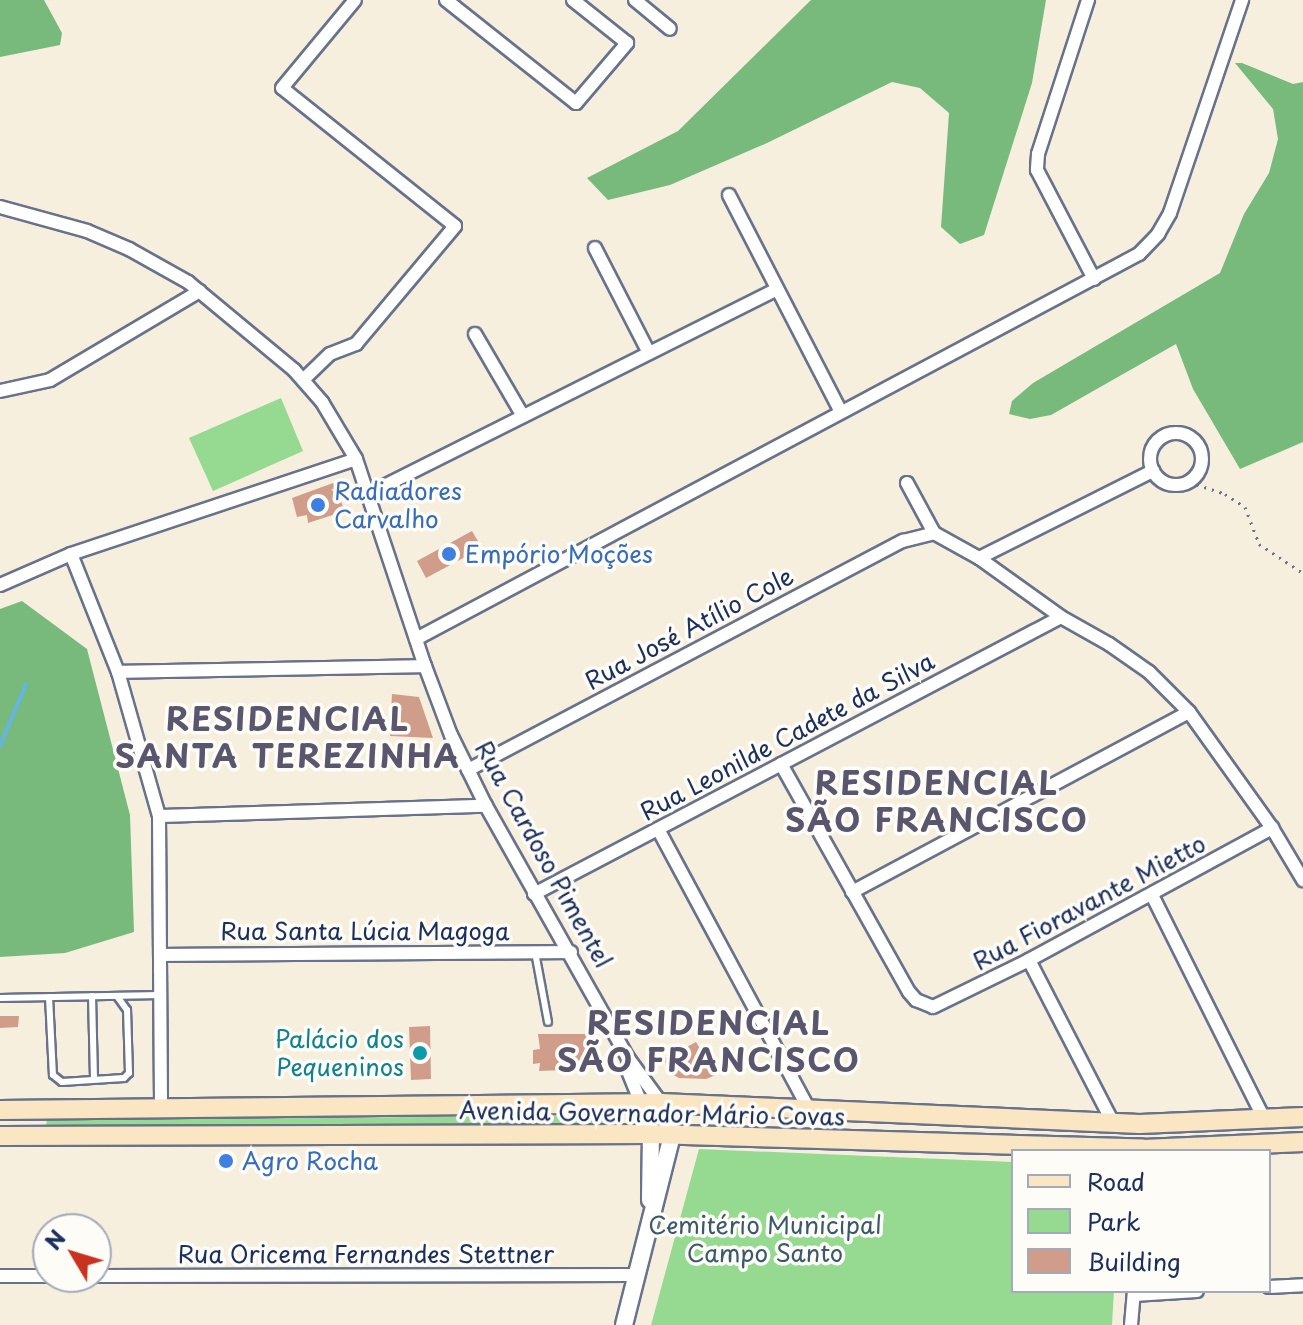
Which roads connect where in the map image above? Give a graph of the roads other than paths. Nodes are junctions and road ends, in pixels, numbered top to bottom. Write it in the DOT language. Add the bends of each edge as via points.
graph roads {
  1 [pos="355,0"];
  2 [pos="446,0"];
  3 [pos="635,0"];
  4 [pos="1088,0"];
  5 [pos="1242,0"];
  6 [pos="579,2"];
  7 [pos="670,29"];
  8 [pos="729,195"];
  9 [pos="0,207"];
  10 [pos="595,248"];
  11 [pos="1094,279"];
  12 [pos="777,289"];
  13 [pos="200,291"];
  14 [pos="475,334"];
  15 [pos="649,353"];
  16 [pos="303,380"];
  17 [pos="0,391"];
  18 [pos="841,412"];
  19 [pos="523,416"];
  20 [pos="356,459"];
  21 [pos="1153,471"];
  22 [pos="907,483"];
  23 [pos="368,494"];
  24 [pos="934,533"];
  25 [pos="71,554"];
  26 [pos="979,558"];
  27 [pos="0,585"];
  28 [pos="1061,617"];
  29 [pos="416,639"];
  30 [pos="425,666"];
  31 [pos="118,672"];
  32 [pos="1189,712"];
  33 [pos="781,764"];
  34 [pos="468,770"];
  35 [pos="486,806"];
  36 [pos="159,816"];
  37 [pos="1272,828"];
  38 [pos="658,829"];
  39 [pos="1303,880"];
  40 [pos="852,892"];
  41 [pos="534,894"];
  42 [pos="1152,895"];
  43 [pos="535,952"];
  44 [pos="571,952"];
  45 [pos="160,955"];
  46 [pos="1029,960"];
  47 [pos="161,995"];
  48 [pos="92,996"];
  49 [pos="117,996"];
  50 [pos="49,997"];
  51 [pos="0,998"];
  52 [pos="548,1022"];
  53 [pos="628,1058"];
  54 [pos="94,1077"];
  55 [pos="661,1103"];
  56 [pos="641,1104"];
  57 [pos="161,1107"];
  58 [pos="808,1107"];
  59 [pos="3,1115"];
  60 [pos="1303,1117"];
  61 [pos="1264,1119"];
  62 [pos="1113,1123"];
  63 [pos="651,1134"];
  64 [pos="672,1135"];
  65 [pos="0,1136"];
  66 [pos="1303,1142"];
  67 [pos="1112,1149"];
  68 [pos="1163,1149"];
  69 [pos="652,1210"];
  70 [pos="635,1275"];
  71 [pos="0,1276"];
  72 [pos="32,1276"];
  73 [pos="112,1276"];
  74 [pos="1303,1285"];
  75 [pos="1271,1287"];
  76 [pos="1134,1293"];
  77 [pos="624,1325"];
  78 [pos="1131,1325"];
  1 -- 16 [label="street" via="282,88 455,226 356,344 330,354"];
  2 -- 6 [label="street" via="576,103 627,43"];
  3 -- 7 [label="street"];
  4 -- 11 [label="street" via="1037,170"];
  5 -- 11 [label="street" via="1164,224 1139,254"];
  8 -- 12 [label="street"];
  9 -- 13 [label="street, Rua Cardoso Pimentel" via="87,231"];
  10 -- 15 [label="street"];
  11 -- 18 [label="street"];
  12 -- 15 [label="street"];
  12 -- 18 [label="street"];
  13 -- 16 [label="street, Rua Cardoso Pimentel"];
  13 -- 17 [label="street" via="50,380"];
  14 -- 19 [label="street"];
  15 -- 19 [label="street"];
  16 -- 20 [label="street, Rua Cardoso Pimentel"];
  18 -- 29 [label="street"];
  19 -- 23 [label="street"];
  20 -- 23 [label="street, Rua Cardoso Pimentel"];
  20 -- 25 [label="street"];
  21 -- 21 [label="street" via="1151,454 1158,440 1171,433 1185,434 1197,443 1202,457 1189,482 1167,483"];
  21 -- 26 [label="street"];
  22 -- 24 [label="street"];
  23 -- 29 [label="street, Rua Cardoso Pimentel"];
  24 -- 26 [label="street"];
  24 -- 34 [label="street, Rua José Atílio Cole" via="903,541"];
  25 -- 27 [label="street"];
  25 -- 31 [label="street"];
  26 -- 28 [label="street"];
  28 -- 32 [label="street" via="1149,672"];
  28 -- 33 [label="street, Rua Leonilde Cadete da Silva"];
  29 -- 30 [label="street, Rua Cardoso Pimentel"];
  30 -- 31 [label="street"];
  30 -- 34 [label="street, Rua Cardoso Pimentel"];
  31 -- 36 [label="street"];
  32 -- 37 [label="street"];
  32 -- 40 [label="street"];
  33 -- 38 [label="street, Rua Leonilde Cadete da Silva"];
  33 -- 40 [label="street"];
  34 -- 35 [label="street, Rua Cardoso Pimentel"];
  35 -- 36 [label="street"];
  35 -- 41 [label="street, Rua Cardoso Pimentel"];
  36 -- 45 [label="street"];
  37 -- 39 [label="street"];
  37 -- 42 [label="street, Rua Fioravante Mietto"];
  38 -- 41 [label="street, Rua Leonilde Cadete da Silva"];
  38 -- 58 [label="street"];
  40 -- 46 [label="street, Rua Fioravante Mietto" via="909,992 924,1005 933,1007"];
  41 -- 44 [label="street, Rua Cardoso Pimentel"];
  42 -- 46 [label="street, Rua Fioravante Mietto"];
  42 -- 61 [label="street"];
  43 -- 44 [label="street, Rua Santa Lúcia Magoga"];
  43 -- 45 [label="street, Rua Santa Lúcia Magoga"];
  43 -- 52 [label="lane"];
  44 -- 53 [label="street, Rua Cardoso Pimentel"];
  45 -- 47 [label="street"];
  46 -- 62 [label="street"];
  47 -- 49 [label="lane"];
  47 -- 57 [label="street"];
  48 -- 49 [label="lane"];
  48 -- 50 [label="lane"];
  48 -- 54 [label="lane"];
  49 -- 54 [label="lane" via="127,1010 129,1073 124,1078"];
  50 -- 51 [label="lane"];
  50 -- 54 [label="lane" via="53,1075 62,1082"];
  53 -- 55 [label="street, Rua Cardoso Pimentel"];
  53 -- 56 [label="street, Rua Cardoso Pimentel"];
  55 -- 56 [label="main road, Avenida Governador Mário Covas"];
  55 -- 58 [label="main road, Avenida Governador Mário Covas"];
  55 -- 64 [label="street, Rua Cardoso Pimentel"];
  56 -- 57 [label="main road, Avenida Governador Mário Covas"];
  56 -- 63 [label="street, Rua Cardoso Pimentel"];
  57 -- 59 [label="main road, Avenida Governador Mário Covas"];
  58 -- 62 [label="main road, Avenida Governador Mário Covas"];
  60 -- 61 [label="main road, Avenida Governador Mário Covas"];
  61 -- 62 [label="main road, Avenida Governador Mário Covas"];
  63 -- 64 [label="main road, Avenida Governador Mário Covas"];
  63 -- 65 [label="main road, Avenida Governador Mário Covas"];
  63 -- 69 [label="street, Rua Cardoso Pimentel"];
  64 -- 67 [label="main road, Avenida Governador Mário Covas"];
  64 -- 69 [label="street, Rua Cardoso Pimentel"];
  66 -- 68 [label="main road, Avenida Governador Mário Covas"];
  69 -- 70 [label="street, Rua Cardoso Pimentel"];
  70 -- 73 [label="street, Rua Oricema Fernandes Stettner"];
  70 -- 77 [label="street, Rua Cardoso Pimentel"];
  71 -- 72 [label="street"];
  74 -- 75 [label="street"];
  76 -- 78 [label="street"];
}
